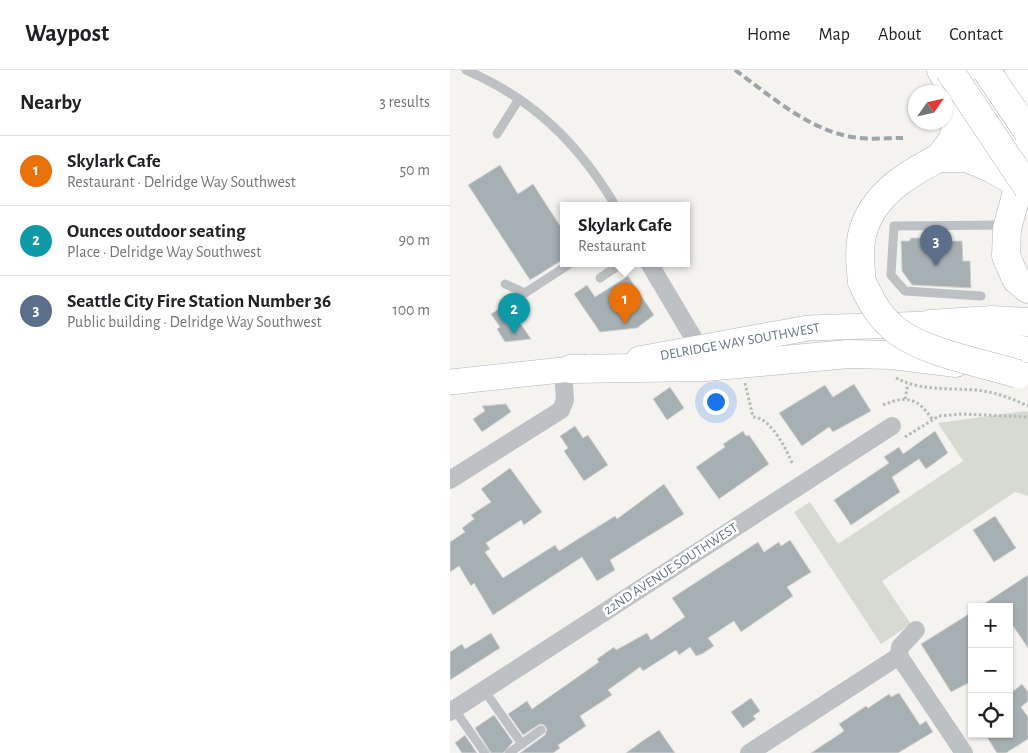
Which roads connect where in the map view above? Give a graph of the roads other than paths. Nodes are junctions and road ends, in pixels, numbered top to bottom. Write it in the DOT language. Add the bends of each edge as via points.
graph roads {
  1 [pos="466,70"];
  2 [pos="924,70"];
  3 [pos="941,70"];
  4 [pos="949,70"];
  5 [pos="967,70"];
  6 [pos="986,70"];
  7 [pos="1020,78"];
  8 [pos="936,85"];
  9 [pos="519,99"];
  10 [pos="953,106"];
  11 [pos="497,134"];
  12 [pos="1025,142"];
  13 [pos="939,158"];
  14 [pos="1026,191"];
  15 [pos="613,202"];
  16 [pos="1008,225"];
  17 [pos="565,267"];
  18 [pos="616,267"];
  19 [pos="651,267"];
  20 [pos="600,278"];
  21 [pos="505,284"];
  22 [pos="1028,289"];
  23 [pos="981,296"];
  24 [pos="1028,322"];
  25 [pos="930,324"];
  26 [pos="700,349"];
  27 [pos="1025,367"];
  28 [pos="567,370"];
  29 [pos="450,382"];
  30 [pos="896,433"];
  31 [pos="450,480"];
  32 [pos="916,630"];
  33 [pos="899,656"];
  34 [pos="484,690"];
  35 [pos="452,710"];
  36 [pos="541,730"];
  37 [pos="522,744"];
  38 [pos="486,753"];
  39 [pos="509,753"];
  40 [pos="750,753"];
  41 [pos="964,753"];
  1 -- 9 [label="lane"];
  2 -- 8 [label="main road"];
  3 -- 13 [label="main road" via="952,93 956,118 953,138"];
  4 -- 14 [label="main road, bridge"];
  5 -- 12 [label="main road"];
  6 -- 12 [label="main road, bridge"];
  7 -- 12 [label="main road"];
  9 -- 11 [label="lane"];
  9 -- 15 [label="lane" via="547,119 574,145"];
  10 -- 14 [label="main road"];
  12 -- 13 [label="main road" via="989,137 974,140"];
  12 -- 14 [label="main road"];
  13 -- 14 [label="main road" via="967,158 992,168"];
  13 -- 27 [label="main road, bridge" via="911,172 875,206 861,241 862,282 873,305 889,324 925,348"];
  14 -- 16 [label="main road"];
  16 -- 22 [label="main road" via="1006,256 1016,278"];
  16 -- 23 [label="lane" via="894,226 891,275 905,292"];
  17 -- 21 [label="lane" via="524,293"];
  18 -- 20 [label="lane"];
  19 -- 26 [label="street"];
  24 -- 25 [label="main road" via="992,320"];
  25 -- 26 [label="main road, DELRIDGE WAY SOUTHWEST" via="808,328"];
  25 -- 27 [label="main road, DELRIDGE WAY SOUTHWEST"];
  26 -- 28 [label="main road, DELRIDGE WAY SOUTHWEST"];
  27 -- 28 [label="main road, bridge" via="850,354 705,367"];
  28 -- 29 [label="main road, DELRIDGE WAY SOUTHWEST"];
  28 -- 31 [label="street" via="565,404 555,414"];
  30 -- 34 [label="street, 22ND AVENUE SOUTHWEST"];
  32 -- 33 [label="street" via="900,647"];
  33 -- 40 [label="street"];
  33 -- 41 [label="street"];
  34 -- 35 [label="street, 22ND AVENUE SOUTHWEST"];
  34 -- 37 [label="lane"];
  35 -- 38 [label="lane"];
  36 -- 37 [label="lane"];
  37 -- 39 [label="lane"];
}
